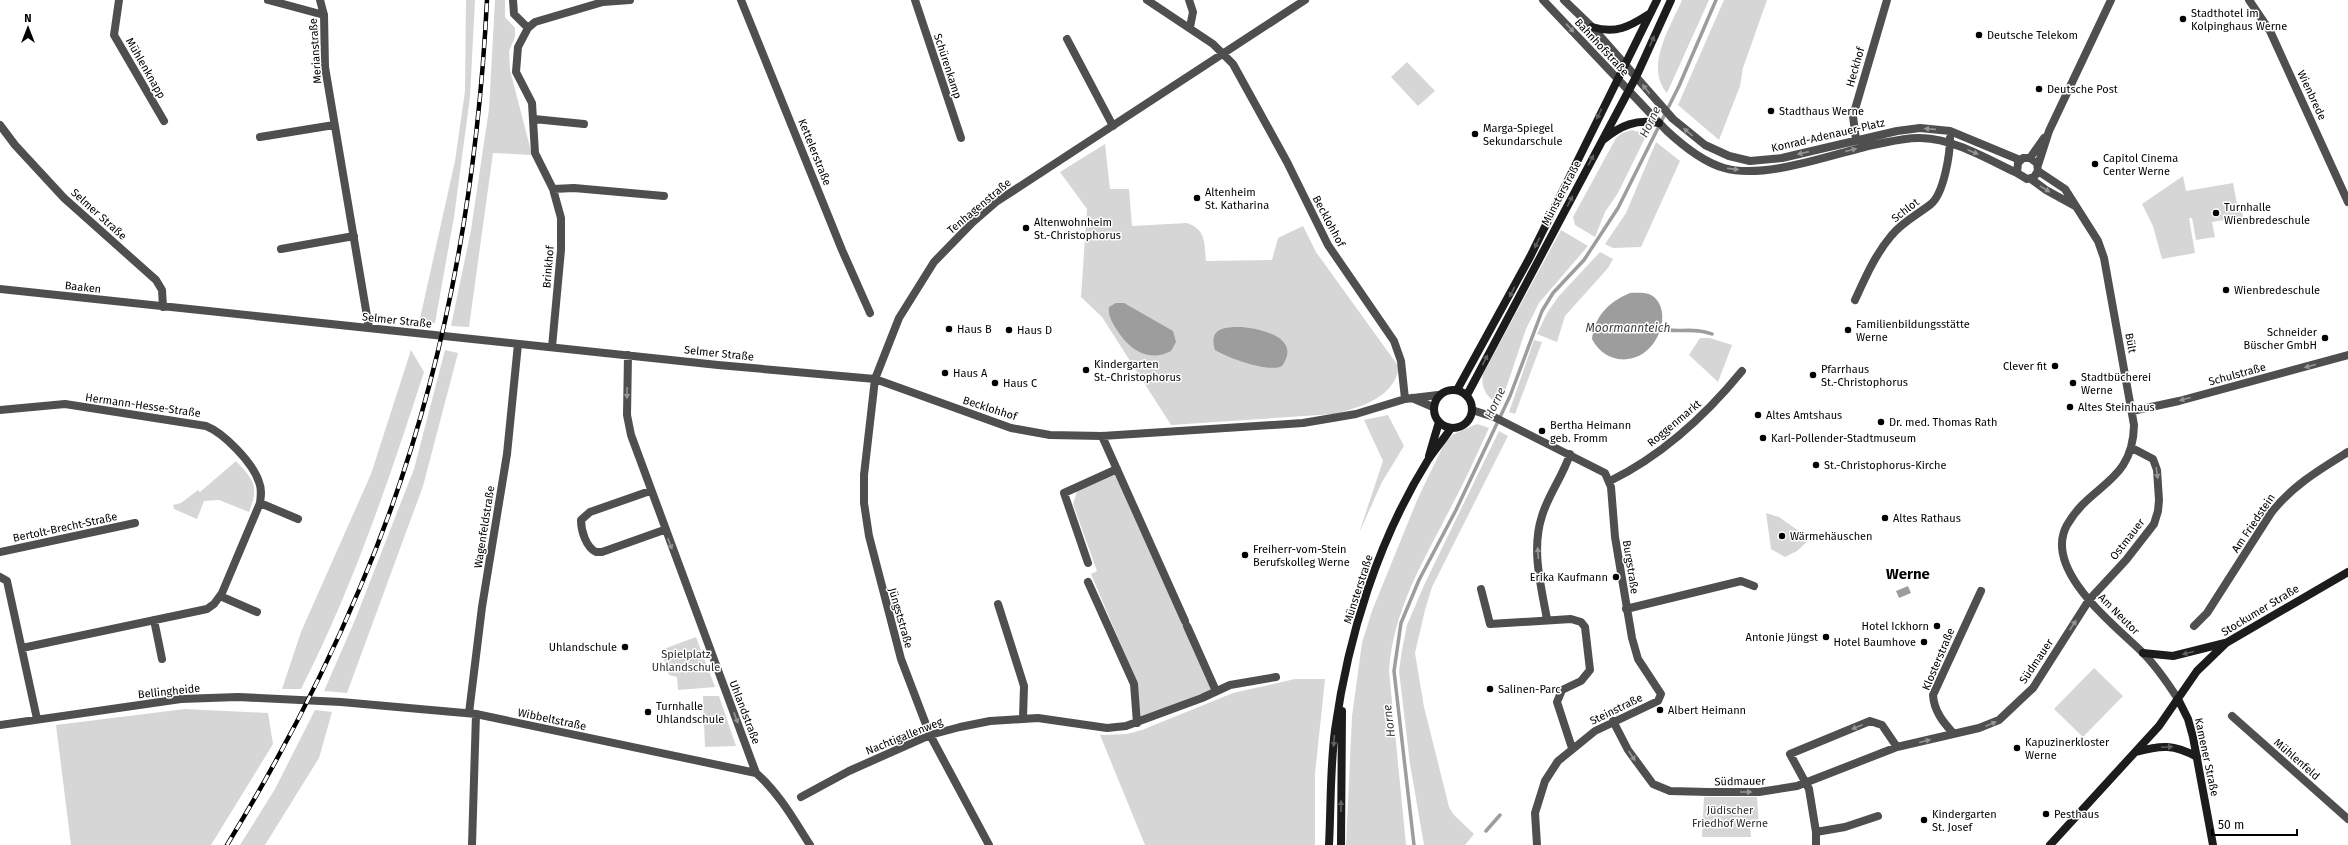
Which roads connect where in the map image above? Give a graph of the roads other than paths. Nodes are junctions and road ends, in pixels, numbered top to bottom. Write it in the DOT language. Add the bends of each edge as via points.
graph roads {
  1 [pos="119,0"];
  2 [pos="268,0"];
  3 [pos="320,0"];
  4 [pos="513,0"];
  5 [pos="630,0"];
  6 [pos="741,0"];
  7 [pos="915,0"];
  8 [pos="1147,0"];
  9 [pos="1190,0"];
  10 [pos="1305,0"];
  11 [pos="1543,0"];
  12 [pos="1564,0"];
  13 [pos="1657,0"];
  14 [pos="1671,0"];
  15 [pos="1887,0"];
  16 [pos="2111,0"];
  17 [pos="2249,0"];
  18 [pos="1650,14"];
  19 [pos="324,15"];
  20 [pos="1190,27"];
  21 [pos="1592,27"];
  22 [pos="528,28"];
  23 [pos="1067,40"];
  24 [pos="1225,54"];
  25 [pos="1624,63"];
  26 [pos="1636,77"];
  27 [pos="1617,79"];
  28 [pos="1628,91"];
  29 [pos="534,119"];
  30 [pos="164,121"];
  31 [pos="1659,123"];
  32 [pos="584,124"];
  33 [pos="0,125"];
  34 [pos="334,125"];
  35 [pos="1113,126"];
  36 [pos="2049,131"];
  37 [pos="1950,132"];
  38 [pos="260,137"];
  39 [pos="961,138"];
  40 [pos="1856,140"];
  41 [pos="1601,142"];
  42 [pos="1950,143"];
  43 [pos="2030,158"];
  44 [pos="2020,160"];
  45 [pos="2038,168"];
  46 [pos="2018,173"];
  47 [pos="2030,179"];
  48 [pos="553,189"];
  49 [pos="664,196"];
  50 [pos="2348,202"];
  51 [pos="2078,207"];
  52 [pos="354,236"];
  53 [pos="281,249"];
  54 [pos="0,290"];
  55 [pos="1855,300"];
  56 [pos="163,306"];
  57 [pos="870,313"];
  58 [pos="369,328"];
  59 [pos="518,344"];
  60 [pos="552,347"];
  61 [pos="628,354"];
  62 [pos="2348,355"];
  63 [pos="1742,371"];
  64 [pos="875,379"];
  65 [pos="1457,390"];
  66 [pos="1466,395"];
  67 [pos="1438,396"];
  68 [pos="1408,398"];
  69 [pos="1434,407"];
  70 [pos="0,410"];
  71 [pos="1472,410"];
  72 [pos="2132,411"];
  73 [pos="1439,422"];
  74 [pos="1451,428"];
  75 [pos="1102,436"];
  76 [pos="2132,448"];
  77 [pos="2348,452"];
  78 [pos="1570,454"];
  79 [pos="1428,459"];
  80 [pos="1117,469"];
  81 [pos="1610,481"];
  82 [pos="650,491"];
  83 [pos="260,503"];
  84 [pos="298,519"];
  85 [pos="135,524"];
  86 [pos="664,530"];
  87 [pos="2063,536"];
  88 [pos="0,552"];
  89 [pos="1088,563"];
  90 [pos="2348,572"];
  91 [pos="0,577"];
  92 [pos="1088,582"];
  93 [pos="1754,586"];
  94 [pos="1481,588"];
  95 [pos="1981,591"];
  96 [pos="220,596"];
  97 [pos="2089,600"];
  98 [pos="998,604"];
  99 [pos="1626,609"];
  100 [pos="257,612"];
  101 [pos="154,620"];
  102 [pos="1547,620"];
  103 [pos="2194,626"];
  104 [pos="2226,643"];
  105 [pos="22,648"];
  106 [pos="2143,653"];
  107 [pos="162,659"];
  108 [pos="1276,677"];
  109 [pos="1343,688"];
  110 [pos="1216,691"];
  111 [pos="1662,697"];
  112 [pos="2178,698"];
  113 [pos="341,702"];
  114 [pos="473,714"];
  115 [pos="2232,716"];
  116 [pos="1023,718"];
  117 [pos="37,719"];
  118 [pos="1613,721"];
  119 [pos="1137,723"];
  120 [pos="0,725"];
  121 [pos="1953,733"];
  122 [pos="930,735"];
  123 [pos="1897,747"];
  124 [pos="1572,748"];
  125 [pos="2135,752"];
  126 [pos="2197,757"];
  127 [pos="756,774"];
  128 [pos="1806,783"];
  129 [pos="801,797"];
  130 [pos="1878,816"];
  131 [pos="2348,819"];
  132 [pos="1816,832"];
  133 [pos="472,845"];
  134 [pos="810,845"];
  135 [pos="989,845"];
  136 [pos="1329,845"];
  137 [pos="1341,845"];
  138 [pos="1537,845"];
  139 [pos="1816,845"];
  140 [pos="2050,845"];
  141 [pos="2213,845"];
  1 -- 30 [label="street, Mühlenknapp" via="114,35"];
  2 -- 19 [label="street"];
  3 -- 19 [label="street, Merianstraße"];
  4 -- 22 [label="street" via="514,14"];
  5 -- 22 [label="street" via="603,2 547,17"];
  6 -- 57 [label="street, Kettelerstraße"];
  7 -- 39 [label="street, Schürenkamp"];
  8 -- 20 [label="street"];
  9 -- 20 [label="street" via="1193,12"];
  10 -- 24 [label="street, Tenhagenstraße"];
  11 -- 27 [label="street, Bahnhofstraße, one-way"];
  12 -- 21 [label="street, Bahnhofstraße"];
  13 -- 18 [label="main road, Münsterstraße"];
  26 -- 14 [label="main road, Münsterstraße, one-way"];
  15 -- 40 [label="street, Heckhof" via="1853,116"];
  16 -- 36 [label="street"];
  17 -- 50 [label="street, Wienbrede" via="2270,31"];
  18 -- 21 [label="main road" via="1619,30 1608,31"];
  18 -- 25 [label="main road, Münsterstraße"];
  19 -- 34 [label="street, Merianstraße" via="325,67"];
  20 -- 24 [label="street"];
  21 -- 25 [label="street, Bahnhofstraße"];
  22 -- 29 [label="street, Brinkhof" via="518,47 516,72 532,103"];
  23 -- 35 [label="street"];
  24 -- 35 [label="street, Tenhagenstraße"];
  24 -- 68 [label="street, Becklohhof" via="1233,64 1286,162 1328,245 1394,341 1401,361"];
  25 -- 26 [label="street, Konrad-Adenauer-Platz"];
  25 -- 27 [label="main road, Münsterstraße"];
  26 -- 28 [label="main road, Münsterstraße"];
  40 -- 26 [label="street, Konrad-Adenauer-Platz, one-way" via="1782,158 1750,161 1729,156 1705,145 1673,119"];
  27 -- 28 [label="street, Bahnhofstraße"];
  27 -- 65 [label="main road, Münsterstraße, one-way" via="1530,257"];
  28 -- 31 [label="street, Konrad-Adenauer-Platz"];
  28 -- 41 [label="main road, Münsterstraße"];
  29 -- 32 [label="street"];
  29 -- 48 [label="street, Brinkhof" via="535,152"];
  31 -- 41 [label="main road" via="1642,121 1621,126"];
  31 -- 42 [label="street, Konrad-Adenauer-Platz, one-way" via="1681,144 1724,168 1749,171 1782,168 1899,140 1920,138"];
  33 -- 56 [label="street, Selmer Straße" via="64,198 156,280 162,290"];
  34 -- 38 [label="street"];
  34 -- 52 [label="street, Merianstraße"];
  35 -- 64 [label="street, Tenhagenstraße" via="996,202 946,248 910,299 889,341"];
  36 -- 43 [label="street"];
  36 -- 45 [label="street"];
  37 -- 40 [label="street, Konrad-Adenauer-Platz, one-way" via="1920,128 1897,130"];
  37 -- 42 [label="street, Schlot"];
  37 -- 44 [label="street, Konrad-Adenauer-Platz"];
  66 -- 41 [label="main road, Münsterstraße, one-way"];
  42 -- 46 [label="street, Konrad-Adenauer-Platz, one-way"];
  42 -- 55 [label="street, Schlot" via="1943,179 1932,203 1891,235 1877,254"];
  43 -- 44 [label="street"];
  43 -- 45 [label="street"];
  44 -- 46 [label="street" via="2017,165"];
  45 -- 47 [label="street" via="2036,176"];
  45 -- 51 [label="street, Bült" via="2065,189"];
  46 -- 47 [label="street" via="2023,178"];
  47 -- 51 [label="street, one-way"];
  48 -- 49 [label="street" via="574,188"];
  48 -- 60 [label="street, Brinkhof" via="562,228"];
  51 -- 72 [label="street, Bült" via="2098,240 2104,258"];
  52 -- 53 [label="street"];
  52 -- 58 [label="street, Merianstraße"];
  54 -- 56 [label="street, Baaken"];
  56 -- 58 [label="street, Selmer Straße"];
  58 -- 59 [label="street, Selmer Straße"];
  59 -- 60 [label="street, Selmer Straße"];
  59 -- 114 [label="street, Wagenfeldstraße" via="507,454 482,607"];
  60 -- 61 [label="street, Selmer Straße"];
  61 -- 64 [label="street, Selmer Straße"];
  61 -- 82 [label="street, Uhlandstraße, one-way" via="627,415 631,436"];
  62 -- 72 [label="street, Schulstraße, one-way" via="2179,401"];
  63 -- 81 [label="street, Roggenmarkt" via="1714,404 1671,441 1641,464"];
  64 -- 75 [label="street, Becklohhof" via="1011,428 1050,436"];
  64 -- 122 [label="street, Jüngststraße" via="864,475 864,503 868,530 901,658"];
  65 -- 66 [label="main road"];
  65 -- 67 [label="main road" via="1446,390"];
  66 -- 71 [label="main road" via="1472,404"];
  67 -- 68 [label="street, Becklohhof"];
  67 -- 69 [label="main road"];
  68 -- 69 [label="street"];
  68 -- 75 [label="street, Becklohhof" via="1335,419"];
  69 -- 73 [label="main road"];
  70 -- 83 [label="street, Hermann-Hesse-Straße" via="65,404 206,426 223,435 253,470 260,482"];
  71 -- 74 [label="main road, Münsterstraße" via="1465,424"];
  71 -- 78 [label="street" via="1494,416"];
  72 -- 76 [label="street, Bült"];
  73 -- 74 [label="main road"];
  73 -- 79 [label="main road, Münsterstraße"];
  74 -- 79 [label="main road, Münsterstraße"];
  75 -- 80 [label="street"];
  76 -- 87 [label="street, Bült" via="2121,470 2075,513"];
  76 -- 97 [label="street, Ostmauer, one-way" via="2153,459 2158,490 2158,511 2154,524 2141,542"];
  77 -- 103 [label="street, Am Friedstein" via="2296,486 2282,499 2207,613"];
  78 -- 81 [label="street" via="1598,468"];
  102 -- 78 [label="street, one-way" via="1539,580 1537,544 1542,516"];
  79 -- 109 [label="main road, Münsterstraße" via="1375,567 1357,622"];
  80 -- 89 [label="street" via="1064,493"];
  80 -- 110 [label="street"];
  81 -- 99 [label="street, Burgstraße"];
  82 -- 86 [label="street, Uhlandstraße"];
  82 -- 86 [label="street" via="590,512 581,520 581,527 588,544 596,552"];
  83 -- 84 [label="street"];
  83 -- 96 [label="street, Hermann-Hesse-Straße"];
  85 -- 88 [label="street, Bertolt-Brecht-Straße"];
  86 -- 127 [label="street, Uhlandstraße, one-way"];
  87 -- 97 [label="street, Am Neutor" via="2064,554 2069,571"];
  90 -- 104 [label="main road, Stockumer Straße"];
  91 -- 105 [label="street" via="7,581"];
  92 -- 119 [label="street" via="1134,684"];
  93 -- 99 [label="street" via="1741,581"];
  94 -- 102 [label="street" via="1490,624"];
  95 -- 121 [label="street, Klosterstraße" via="1933,695 1936,709"];
  96 -- 100 [label="street"];
  96 -- 101 [label="street, Hermann-Hesse-Straße" via="207,609"];
  97 -- 106 [label="street, Am Neutor"];
  121 -- 97 [label="street, Südmauer, one-way" via="1979,728 1999,720 2033,688"];
  98 -- 116 [label="street" via="1024,686"];
  99 -- 111 [label="street, Burgstraße" via="1638,659"];
  101 -- 105 [label="street, Hermann-Hesse-Straße"];
  101 -- 107 [label="street"];
  102 -- 124 [label="street" via="1577,620 1585,627 1590,670 1581,681 1562,690 1557,702"];
  104 -- 106 [label="main road, one-way" via="2173,656"];
  104 -- 112 [label="main road, Stockumer Straße" via="2202,666"];
  105 -- 117 [label="street"];
  106 -- 112 [label="street, Am Neutor"];
  108 -- 110 [label="street, Nachtigallenweg" via="1230,685"];
  109 -- 136 [label="main road, Münsterstraße, one-way" via="1335,731"];
  137 -- 109 [label="main road, Münsterstraße, one-way"];
  110 -- 119 [label="street, Nachtigallenweg"];
  111 -- 118 [label="street, Steinstraße"];
  112 -- 125 [label="main road, Stockumer Straße" via="2159,726"];
  112 -- 126 [label="main road, Kamener Straße" via="2188,719"];
  113 -- 114 [label="street, Wibbeltstraße"];
  113 -- 117 [label="street, Bellingheide" via="238,697 182,699"];
  114 -- 127 [label="street, Wibbeltstraße"];
  114 -- 133 [label="street, Wagenfeldstraße"];
  115 -- 131 [label="street, Mühlenfeld"];
  116 -- 119 [label="street, Nachtigallenweg" via="1061,720 1107,728"];
  116 -- 122 [label="street, Nachtigallenweg" via="990,721"];
  117 -- 120 [label="street, Bellingheide"];
  118 -- 124 [label="street, Steinstraße"];
  118 -- 128 [label="street, Südmauer, one-way" via="1643,772 1653,784 1661,788 1681,792 1759,792"];
  123 -- 121 [label="street, Südmauer, one-way"];
  122 -- 129 [label="street, Nachtigallenweg" via="849,771"];
  122 -- 135 [label="street, Jüngststraße"];
  123 -- 128 [label="street, Südmauer"];
  123 -- 128 [label="street, one-way" via="1882,725 1870,721 1790,754"];
  124 -- 138 [label="street, Steinstraße" via="1558,761 1539,797 1534,821"];
  125 -- 126 [label="main road, one-way" via="2171,746"];
  125 -- 140 [label="main road, Stockumer Straße"];
  126 -- 141 [label="main road, Kamener Straße"];
  127 -- 134 [label="street, Uhlandstraße" via="769,784"];
  128 -- 132 [label="street"];
  130 -- 132 [label="street" via="1845,827"];
  132 -- 139 [label="street"];
}
